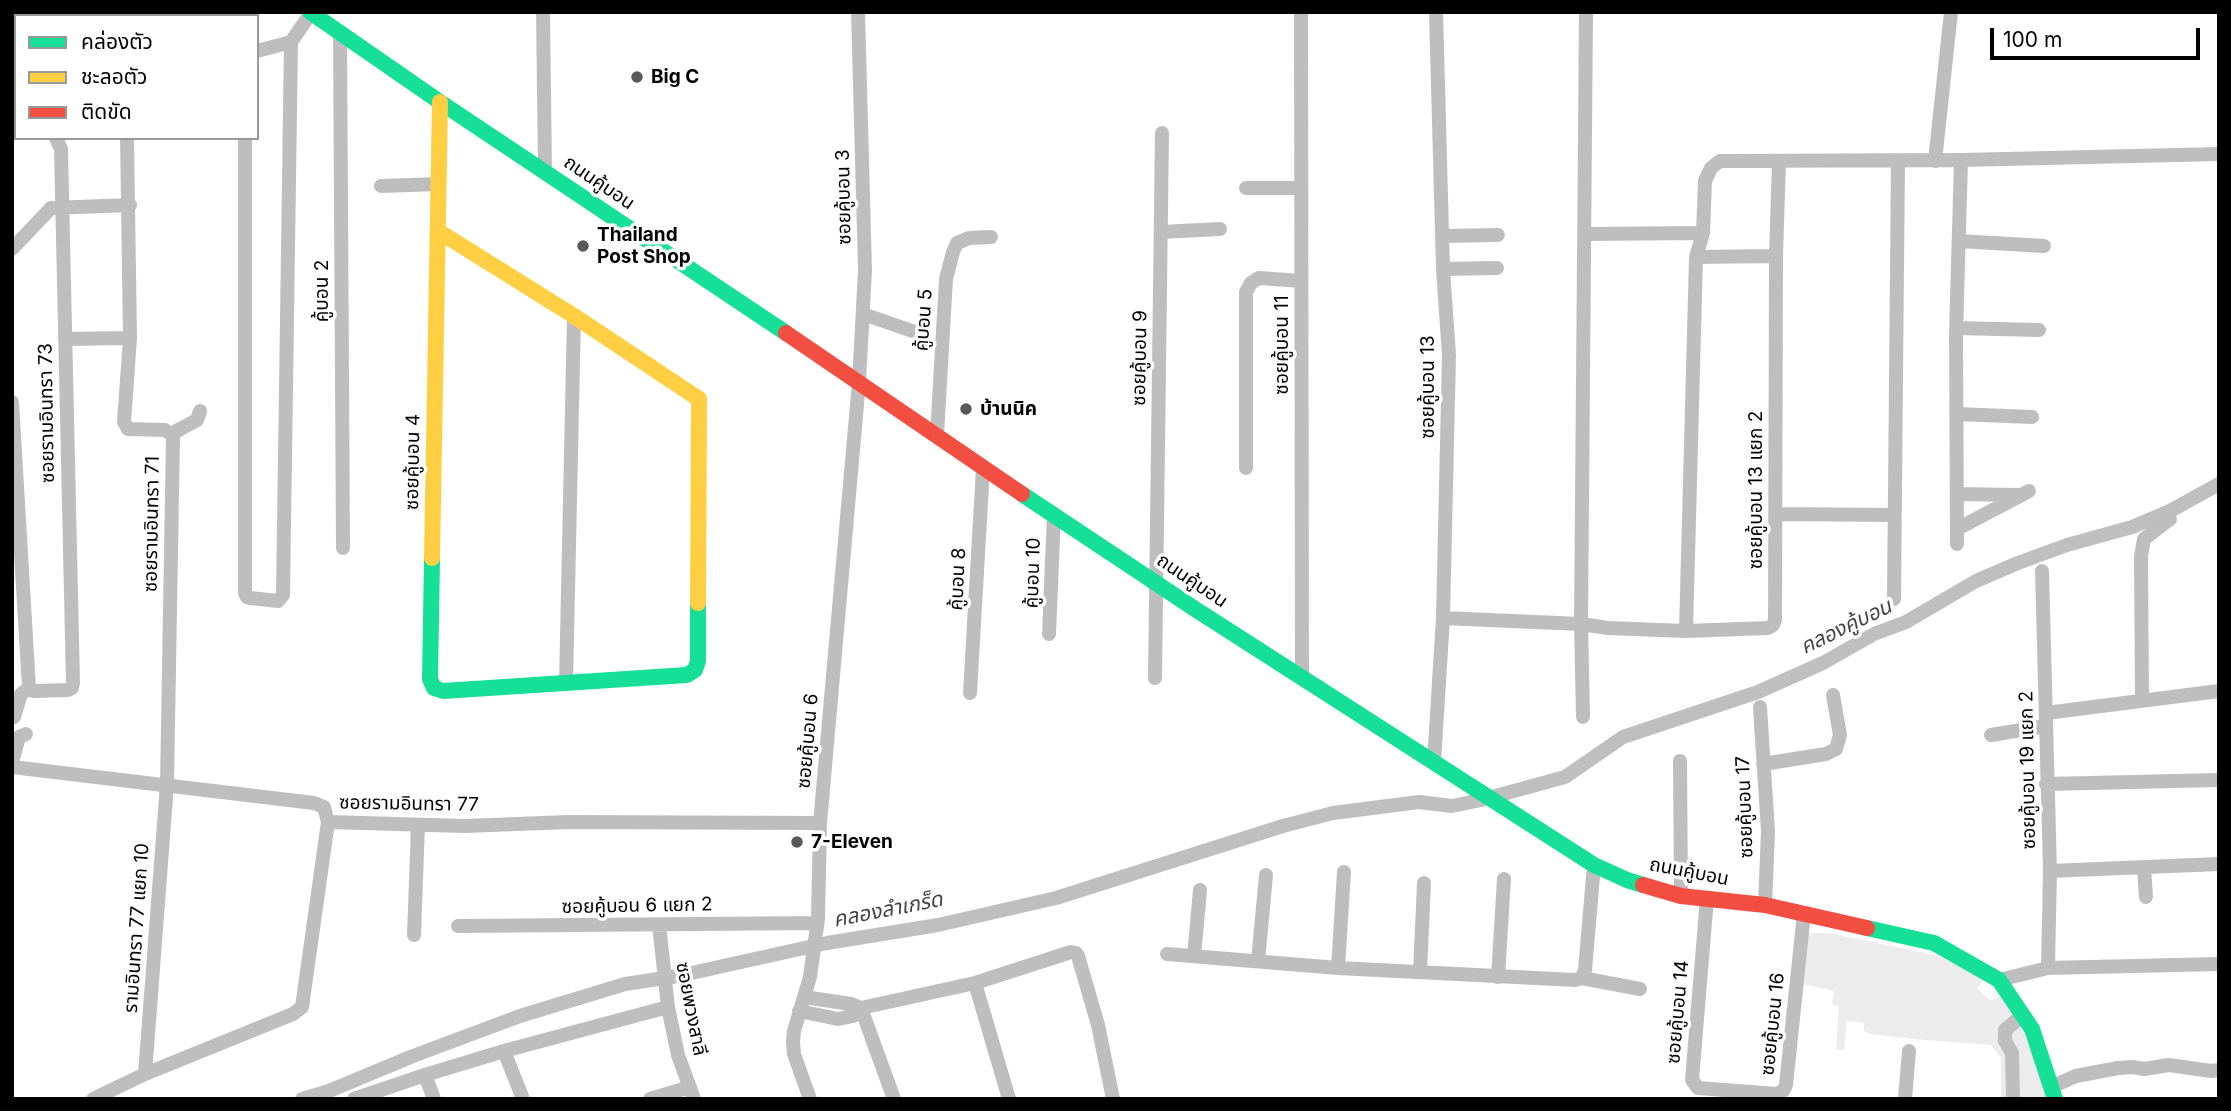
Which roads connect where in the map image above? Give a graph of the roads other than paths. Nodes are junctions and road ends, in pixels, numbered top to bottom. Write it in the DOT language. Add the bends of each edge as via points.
graph roads {
  1 [pos="543,12"];
  2 [pos="858,12"];
  3 [pos="1301,12"];
  4 [pos="1436,12"];
  5 [pos="1586,12"];
  6 [pos="1951,12"];
  7 [pos="310,13"];
  8 [pos="340,33"];
  9 [pos="291,42"];
  10 [pos="259,50"];
  11 [pos="439,102"];
  12 [pos="1162,133"];
  13 [pos="57,140"];
  14 [pos="127,140"];
  15 [pos="244,140"];
  16 [pos="2219,154"];
  17 [pos="1961,160"];
  18 [pos="1898,161"];
  19 [pos="1935,161"];
  20 [pos="1779,162"];
  21 [pos="545,173"];
  22 [pos="439,184"];
  23 [pos="381,186"];
  24 [pos="1246,188"];
  25 [pos="1301,188"];
  26 [pos="130,205"];
  27 [pos="62,206"];
  28 [pos="1220,229"];
  29 [pos="438,231"];
  30 [pos="1161,232"];
  31 [pos="1703,233"];
  32 [pos="1585,234"];
  33 [pos="1443,236"];
  34 [pos="1498,236"];
  35 [pos="991,237"];
  36 [pos="1959,241"];
  37 [pos="2043,246"];
  38 [pos="12,249"];
  39 [pos="1776,256"];
  40 [pos="1696,257"];
  41 [pos="1497,268"];
  42 [pos="1443,270"];
  43 [pos="1301,281"];
  44 [pos="863,314"];
  45 [pos="574,316"];
  46 [pos="1956,328"];
  47 [pos="2039,330"];
  48 [pos="924,335"];
  49 [pos="130,338"];
  50 [pos="65,339"];
  51 [pos="859,382"];
  52 [pos="12,402"];
  53 [pos="200,411"];
  54 [pos="1957,414"];
  55 [pos="2032,417"];
  56 [pos="172,434"];
  57 [pos="937,435"];
  58 [pos="983,468"];
  59 [pos="1247,468"];
  60 [pos="1957,494"];
  61 [pos="1054,514"];
  62 [pos="1775,514"];
  63 [pos="1893,515"];
  64 [pos="2170,519"];
  65 [pos="343,548"];
  66 [pos="2042,571"];
  67 [pos="1157,583"];
  68 [pos="1894,599"];
  69 [pos="1443,618"];
  70 [pos="1581,624"];
  71 [pos="1686,631"];
  72 [pos="1049,634"];
  73 [pos="1155,677"];
  74 [pos="1302,677"];
  75 [pos="566,683"];
  76 [pos="29,688"];
  77 [pos="2219,691"];
  78 [pos="970,693"];
  79 [pos="1833,695"];
  80 [pos="2142,701"];
  81 [pos="1760,707"];
  82 [pos="14,717"];
  83 [pos="1583,717"];
  84 [pos="2046,719"];
  85 [pos="26,734"];
  86 [pos="1991,735"];
  87 [pos="1680,761"];
  88 [pos="12,762"];
  89 [pos="1434,762"];
  90 [pos="1763,764"];
  91 [pos="12,767"];
  92 [pos="2219,780"];
  93 [pos="167,784"];
  94 [pos="2046,785"];
  95 [pos="328,822"];
  96 [pos="820,823"];
  97 [pos="418,825"];
  98 [pos="2219,864"];
  99 [pos="1594,865"];
  100 [pos="2144,867"];
  101 [pos="2050,871"];
  102 [pos="1344,872"];
  103 [pos="1266,875"];
  104 [pos="1504,879"];
  105 [pos="1424,883"];
  106 [pos="1200,890"];
  107 [pos="1681,896"];
  108 [pos="2146,897"];
  109 [pos="1707,898"];
  110 [pos="1765,905"];
  111 [pos="1804,913"];
  112 [pos="817,923"];
  113 [pos="659,925"];
  114 [pos="458,926"];
  115 [pos="414,935"];
  116 [pos="1167,954"];
  117 [pos="1194,956"];
  118 [pos="1258,961"];
  119 [pos="2219,964"];
  120 [pos="1338,968"];
  121 [pos="2048,968"];
  122 [pos="1420,972"];
  123 [pos="1497,977"];
  124 [pos="1582,978"];
  125 [pos="1999,980"];
  126 [pos="975,983"];
  127 [pos="1640,989"];
  128 [pos="667,1004"];
  129 [pos="802,1004"];
  130 [pos="861,1008"];
  131 [pos="2022,1016"];
  132 [pos="504,1051"];
  133 [pos="1909,1051"];
  134 [pos="2219,1070"];
  135 [pos="145,1074"];
  136 [pos="425,1075"];
  137 [pos="1736,1091"];
  138 [pos="692,1093"];
  139 [pos="2053,1093"];
  140 [pos="93,1099"];
  141 [pos="354,1099"];
  142 [pos="434,1099"];
  143 [pos="523,1099"];
  144 [pos="650,1099"];
  145 [pos="810,1099"];
  146 [pos="894,1099"];
  147 [pos="1009,1099"];
  148 [pos="1113,1099"];
  149 [pos="1905,1099"];
  150 [pos="2013,1099"];
  1 -- 21 [label="street"];
  2 -- 44 [label="street, ซอยคู้บอน 3"];
  3 -- 25 [label="street, ซอยคู้บอน 11"];
  4 -- 33 [label="street, ซอยคู้บอน 13"];
  5 -- 32 [label="street"];
  6 -- 19 [label="street"];
  7 -- 8 [label="main road, ถนนคู้บอน"];
  7 -- 9 [label="street"];
  8 -- 11 [label="main road, ถนนคู้บอน"];
  8 -- 65 [label="street, คู้บอน 2"];
  9 -- 10 [label="street"];
  9 -- 15 [label="street" via="283,595 278,600 250,598 245,593"];
  11 -- 21 [label="main road, ถนนคู้บอน"];
  11 -- 22 [label="main road, ซอยคู้บอน 4"];
  12 -- 30 [label="street, ซอยคู้บอน 9"];
  13 -- 27 [label="street, ซอยรามอินทรา 73"];
  14 -- 26 [label="street, ซอยรามอินทรา 71"];
  16 -- 17 [label="street"];
  17 -- 19 [label="street"];
  17 -- 36 [label="street"];
  18 -- 19 [label="street"];
  18 -- 20 [label="street"];
  18 -- 63 [label="street"];
  20 -- 31 [label="street" via="1720,161 1712,168 1705,181"];
  20 -- 39 [label="street, ซอยคู้บอน 13 แยก 2"];
  21 -- 51 [label="main road, ถนนคู้บอน"];
  22 -- 23 [label="street"];
  22 -- 29 [label="main road, ซอยคู้บอน 4"];
  24 -- 25 [label="street"];
  25 -- 43 [label="street, ซอยคู้บอน 11"];
  26 -- 27 [label="street"];
  26 -- 49 [label="street, ซอยรามอินทรา 71"];
  27 -- 38 [label="street" via="51,208"];
  27 -- 50 [label="street, ซอยรามอินทรา 73"];
  28 -- 30 [label="street"];
  29 -- 45 [label="main road"];
  29 -- 75 [label="main road, ซอยคู้บอน 4" via="430,679 434,688 443,691"];
  30 -- 67 [label="street, ซอยคู้บอน 9"];
  31 -- 32 [label="street"];
  31 -- 40 [label="street"];
  32 -- 70 [label="street"];
  33 -- 34 [label="street"];
  33 -- 42 [label="street, ซอยคู้บอน 13"];
  35 -- 57 [label="street, คู้บอน 5" via="969,237 957,243 953,252 946,279"];
  36 -- 37 [label="street"];
  36 -- 46 [label="street"];
  39 -- 40 [label="street"];
  39 -- 62 [label="street, ซอยคู้บอน 13 แยก 2"];
  40 -- 71 [label="street"];
  41 -- 42 [label="street"];
  42 -- 69 [label="street, ซอยคู้บอน 13" via="1450,355"];
  43 -- 59 [label="street" via="1259,278 1246,292"];
  43 -- 74 [label="street, ซอยคู้บอน 11"];
  44 -- 48 [label="street"];
  44 -- 51 [label="street, ซอยคู้บอน 3"];
  45 -- 75 [label="street"];
  45 -- 75 [label="main road, ซอยคู้บอน 4" via="699,399 698,661 687,675"];
  46 -- 47 [label="street"];
  46 -- 54 [label="street"];
  49 -- 50 [label="street"];
  49 -- 56 [label="street, ซอยรามอินทรา 71" via="124,422 128,429"];
  50 -- 76 [label="street, ซอยรามอินทรา 73" via="72,688"];
  51 -- 57 [label="main road, ถนนคู้บอน"];
  51 -- 96 [label="street, ซอยคู้บอน 6"];
  52 -- 76 [label="street"];
  53 -- 56 [label="street" via="197,420"];
  54 -- 55 [label="street"];
  54 -- 60 [label="street"];
  56 -- 93 [label="street, ซอยรามอินทรา 71"];
  57 -- 58 [label="main road, ถนนคู้บอน"];
  58 -- 61 [label="main road, ถนนคู้บอน"];
  58 -- 78 [label="street, คู้บอน 8"];
  60 -- 60 [label="street" via="2025,493 1957,537"];
  61 -- 67 [label="main road, ถนนคู้บอน"];
  61 -- 72 [label="street, คู้บอน 10"];
  62 -- 63 [label="street"];
  62 -- 71 [label="street, ซอยคู้บอน 13 แยก 2" via="1773,625"];
  63 -- 68 [label="street"];
  64 -- 80 [label="street" via="2144,540 2141,556"];
  66 -- 84 [label="street, ซอยคู้บอน 19 แยก 2"];
  67 -- 73 [label="street, ซอยคู้บอน 9"];
  67 -- 74 [label="main road, ถนนคู้บอน"];
  69 -- 70 [label="street, ซอยคู้บอน 13 แยก 2"];
  69 -- 89 [label="street, ซอยคู้บอน 13"];
  70 -- 71 [label="street, ซอยคู้บอน 13 แยก 2"];
  70 -- 83 [label="street"];
  74 -- 89 [label="main road, ถนนคู้บอน"];
  76 -- 82 [label="street" via="21,694"];
  77 -- 80 [label="street"];
  79 -- 90 [label="street" via="1840,735 1834,751"];
  80 -- 84 [label="street"];
  81 -- 90 [label="street, ซอยคู้บอน 17"];
  84 -- 86 [label="street"];
  84 -- 94 [label="street, ซอยคู้บอน 19 แยก 2"];
  85 -- 88 [label="street" via="19,737"];
  87 -- 107 [label="street"];
  89 -- 99 [label="main road, ถนนคู้บอน"];
  90 -- 110 [label="street, ซอยคู้บอน 17" via="1768,831"];
  91 -- 93 [label="street, ซอยรามอินทรา 77"];
  92 -- 94 [label="street"];
  93 -- 95 [label="street, ซอยรามอินทรา 77" via="314,803 324,807"];
  93 -- 135 [label="street, รามอินทรา 77 แยก 10"];
  94 -- 101 [label="street, ซอยคู้บอน 19 แยก 2"];
  95 -- 97 [label="street, ซอยรามอินทรา 77"];
  95 -- 135 [label="street" via="302,1007"];
  96 -- 97 [label="street, ซอยรามอินทรา 77"];
  96 -- 112 [label="street, ซอยคู้บอน 6"];
  97 -- 115 [label="street"];
  98 -- 100 [label="street"];
  99 -- 107 [label="main road, ถนนคู้บอน"];
  99 -- 124 [label="street"];
  100 -- 101 [label="street"];
  100 -- 108 [label="street"];
  101 -- 121 [label="street, ซอยคู้บอน 19 แยก 2"];
  102 -- 120 [label="street"];
  103 -- 118 [label="street"];
  104 -- 123 [label="street"];
  105 -- 122 [label="street"];
  106 -- 117 [label="street"];
  107 -- 109 [label="main road, ถนนคู้บอน"];
  109 -- 110 [label="main road, ถนนคู้บอน"];
  109 -- 137 [label="street, ซอยคู้บอน 14" via="1692,1080 1698,1088"];
  110 -- 111 [label="main road, ถนนคู้บอน"];
  111 -- 125 [label="main road, ถนนคู้บอน" via="1934,943"];
  111 -- 137 [label="street, ซอยคู้บอน 16" via="1786,1085 1777,1094"];
  112 -- 113 [label="street, ซอยคู้บอน 6 แยก 2"];
  112 -- 129 [label="street, ซอยคู้บอน 6"];
  113 -- 114 [label="street, ซอยคู้บอน 6 แยก 2"];
  113 -- 128 [label="street, ซอยพวงสาลี"];
  116 -- 117 [label="street"];
  117 -- 118 [label="street"];
  118 -- 120 [label="street"];
  119 -- 121 [label="street"];
  120 -- 122 [label="street"];
  121 -- 125 [label="street"];
  122 -- 123 [label="street"];
  123 -- 124 [label="street"];
  124 -- 127 [label="street"];
  125 -- 131 [label="main road, ถนนคู้บอน"];
  126 -- 130 [label="street"];
  126 -- 147 [label="street"];
  126 -- 148 [label="street" via="1076,953 1098,1025"];
  128 -- 132 [label="street"];
  128 -- 138 [label="street, ซอยพวงสาลี"];
  129 -- 130 [label="street"];
  129 -- 145 [label="street, ซอยคู้บอน 6" via="794,1031 794,1054"];
  130 -- 146 [label="street"];
  131 -- 139 [label="main road, ถนนคู้บอน" via="2032,1029"];
  131 -- 150 [label="street" via="2005,1030 2012,1053"];
  132 -- 136 [label="street"];
  132 -- 143 [label="street"];
  133 -- 149 [label="street"];
  134 -- 139 [label="street" via="2169,1065 2118,1068 2076,1076"];
  135 -- 140 [label="street"];
  136 -- 141 [label="street"];
  136 -- 142 [label="street"];
  138 -- 144 [label="street"];
}
